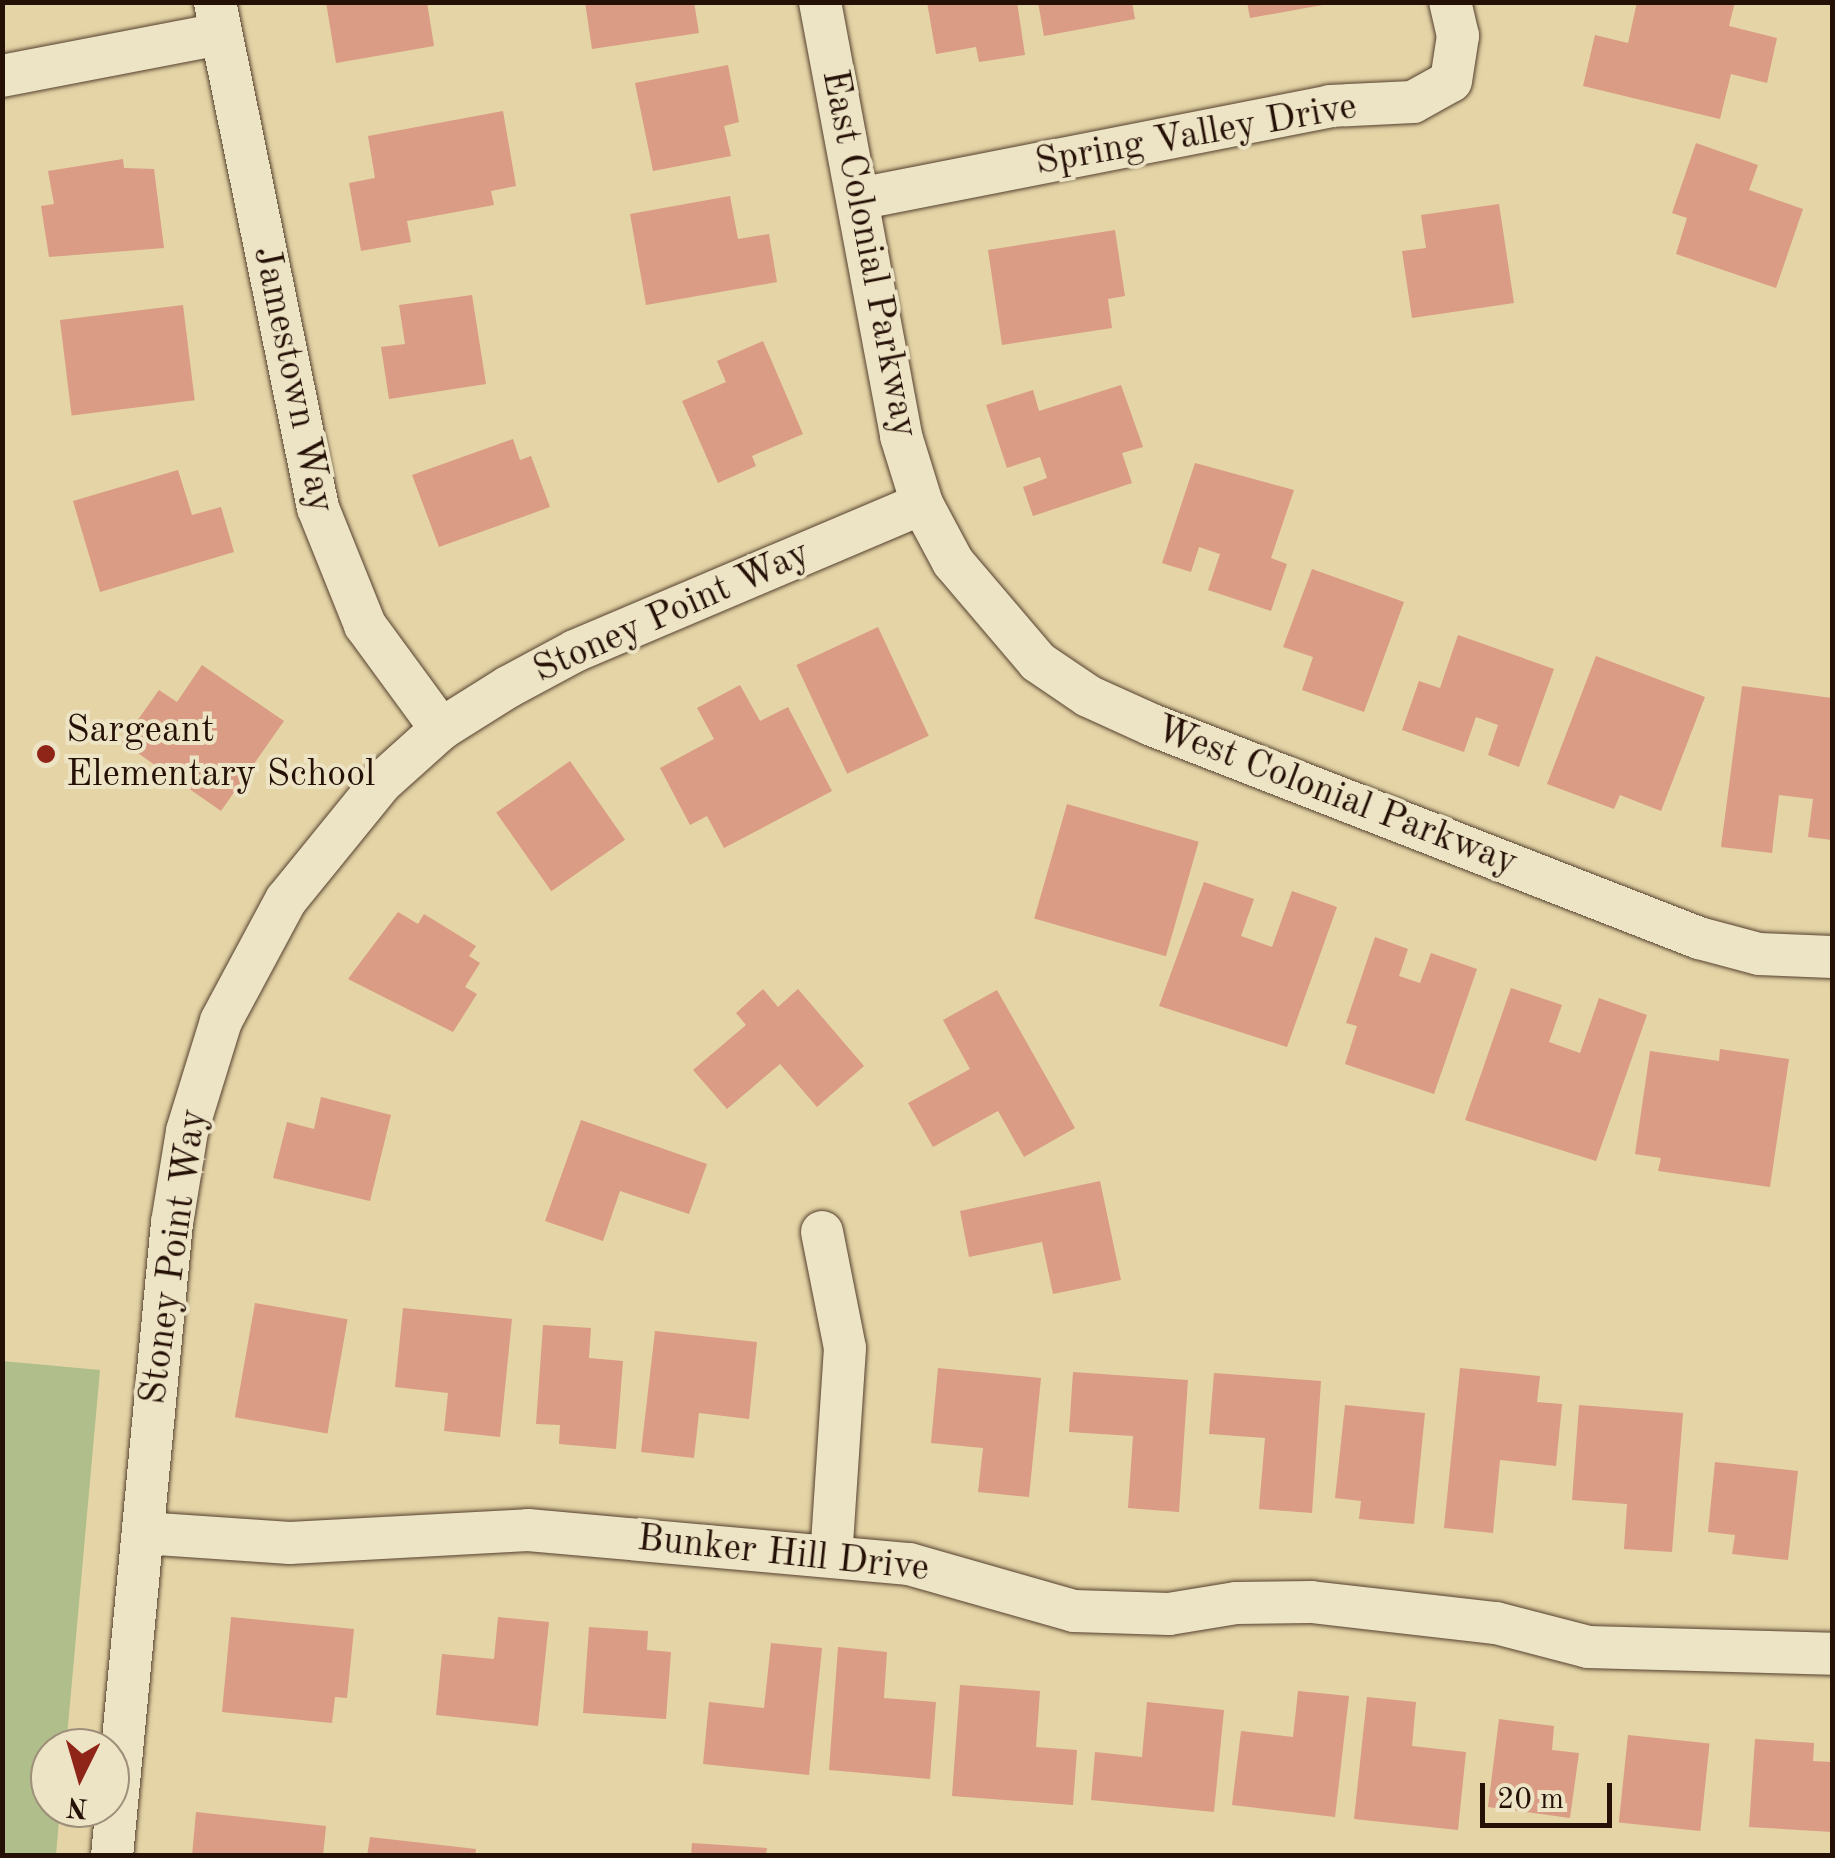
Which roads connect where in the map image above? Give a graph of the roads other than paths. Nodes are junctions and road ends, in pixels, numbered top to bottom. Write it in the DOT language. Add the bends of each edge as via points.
graph roads {
  1 [pos="820,2"];
  2 [pos="1450,2"];
  3 [pos="218,18"];
  4 [pos="2,76"];
  5 [pos="858,198"];
  6 [pos="922,504"];
  7 [pos="440,729"];
  8 [pos="1832,957"];
  9 [pos="822,1232"];
  10 [pos="142,1532"];
  11 [pos="831,1557"];
  12 [pos="1832,1654"];
  13 [pos="112,1856"];
  1 -- 5 [label="street, East Colonial Parkway"];
  2 -- 5 [label="street, Spring Valley Drive" via="1458,36 1452,81 1413,102 1330,106"];
  3 -- 4 [label="street"];
  3 -- 7 [label="street, Jamestown Way" via="318,508 365,625"];
  5 -- 6 [label="street, East Colonial Parkway" via="901,436"];
  6 -- 7 [label="street, Stoney Point Way" via="574,651"];
  6 -- 8 [label="street, West Colonial Parkway" via="953,562 995,618 1038,662 1088,696 1700,938 1759,954"];
  7 -- 10 [label="street, Stoney Point Way" via="382,783 307,871 248,964 215,1037 187,1132 172,1223"];
  9 -- 11 [label="street" via="845,1348"];
  10 -- 11 [label="street, Bunker Hill Drive" via="290,1543 528,1530"];
  10 -- 13 [label="street, Stoney Point Way"];
  11 -- 12 [label="street, Bunker Hill Drive" via="954,1573 1074,1611 1169,1614 1311,1602 1454,1616 1588,1646"];
}
